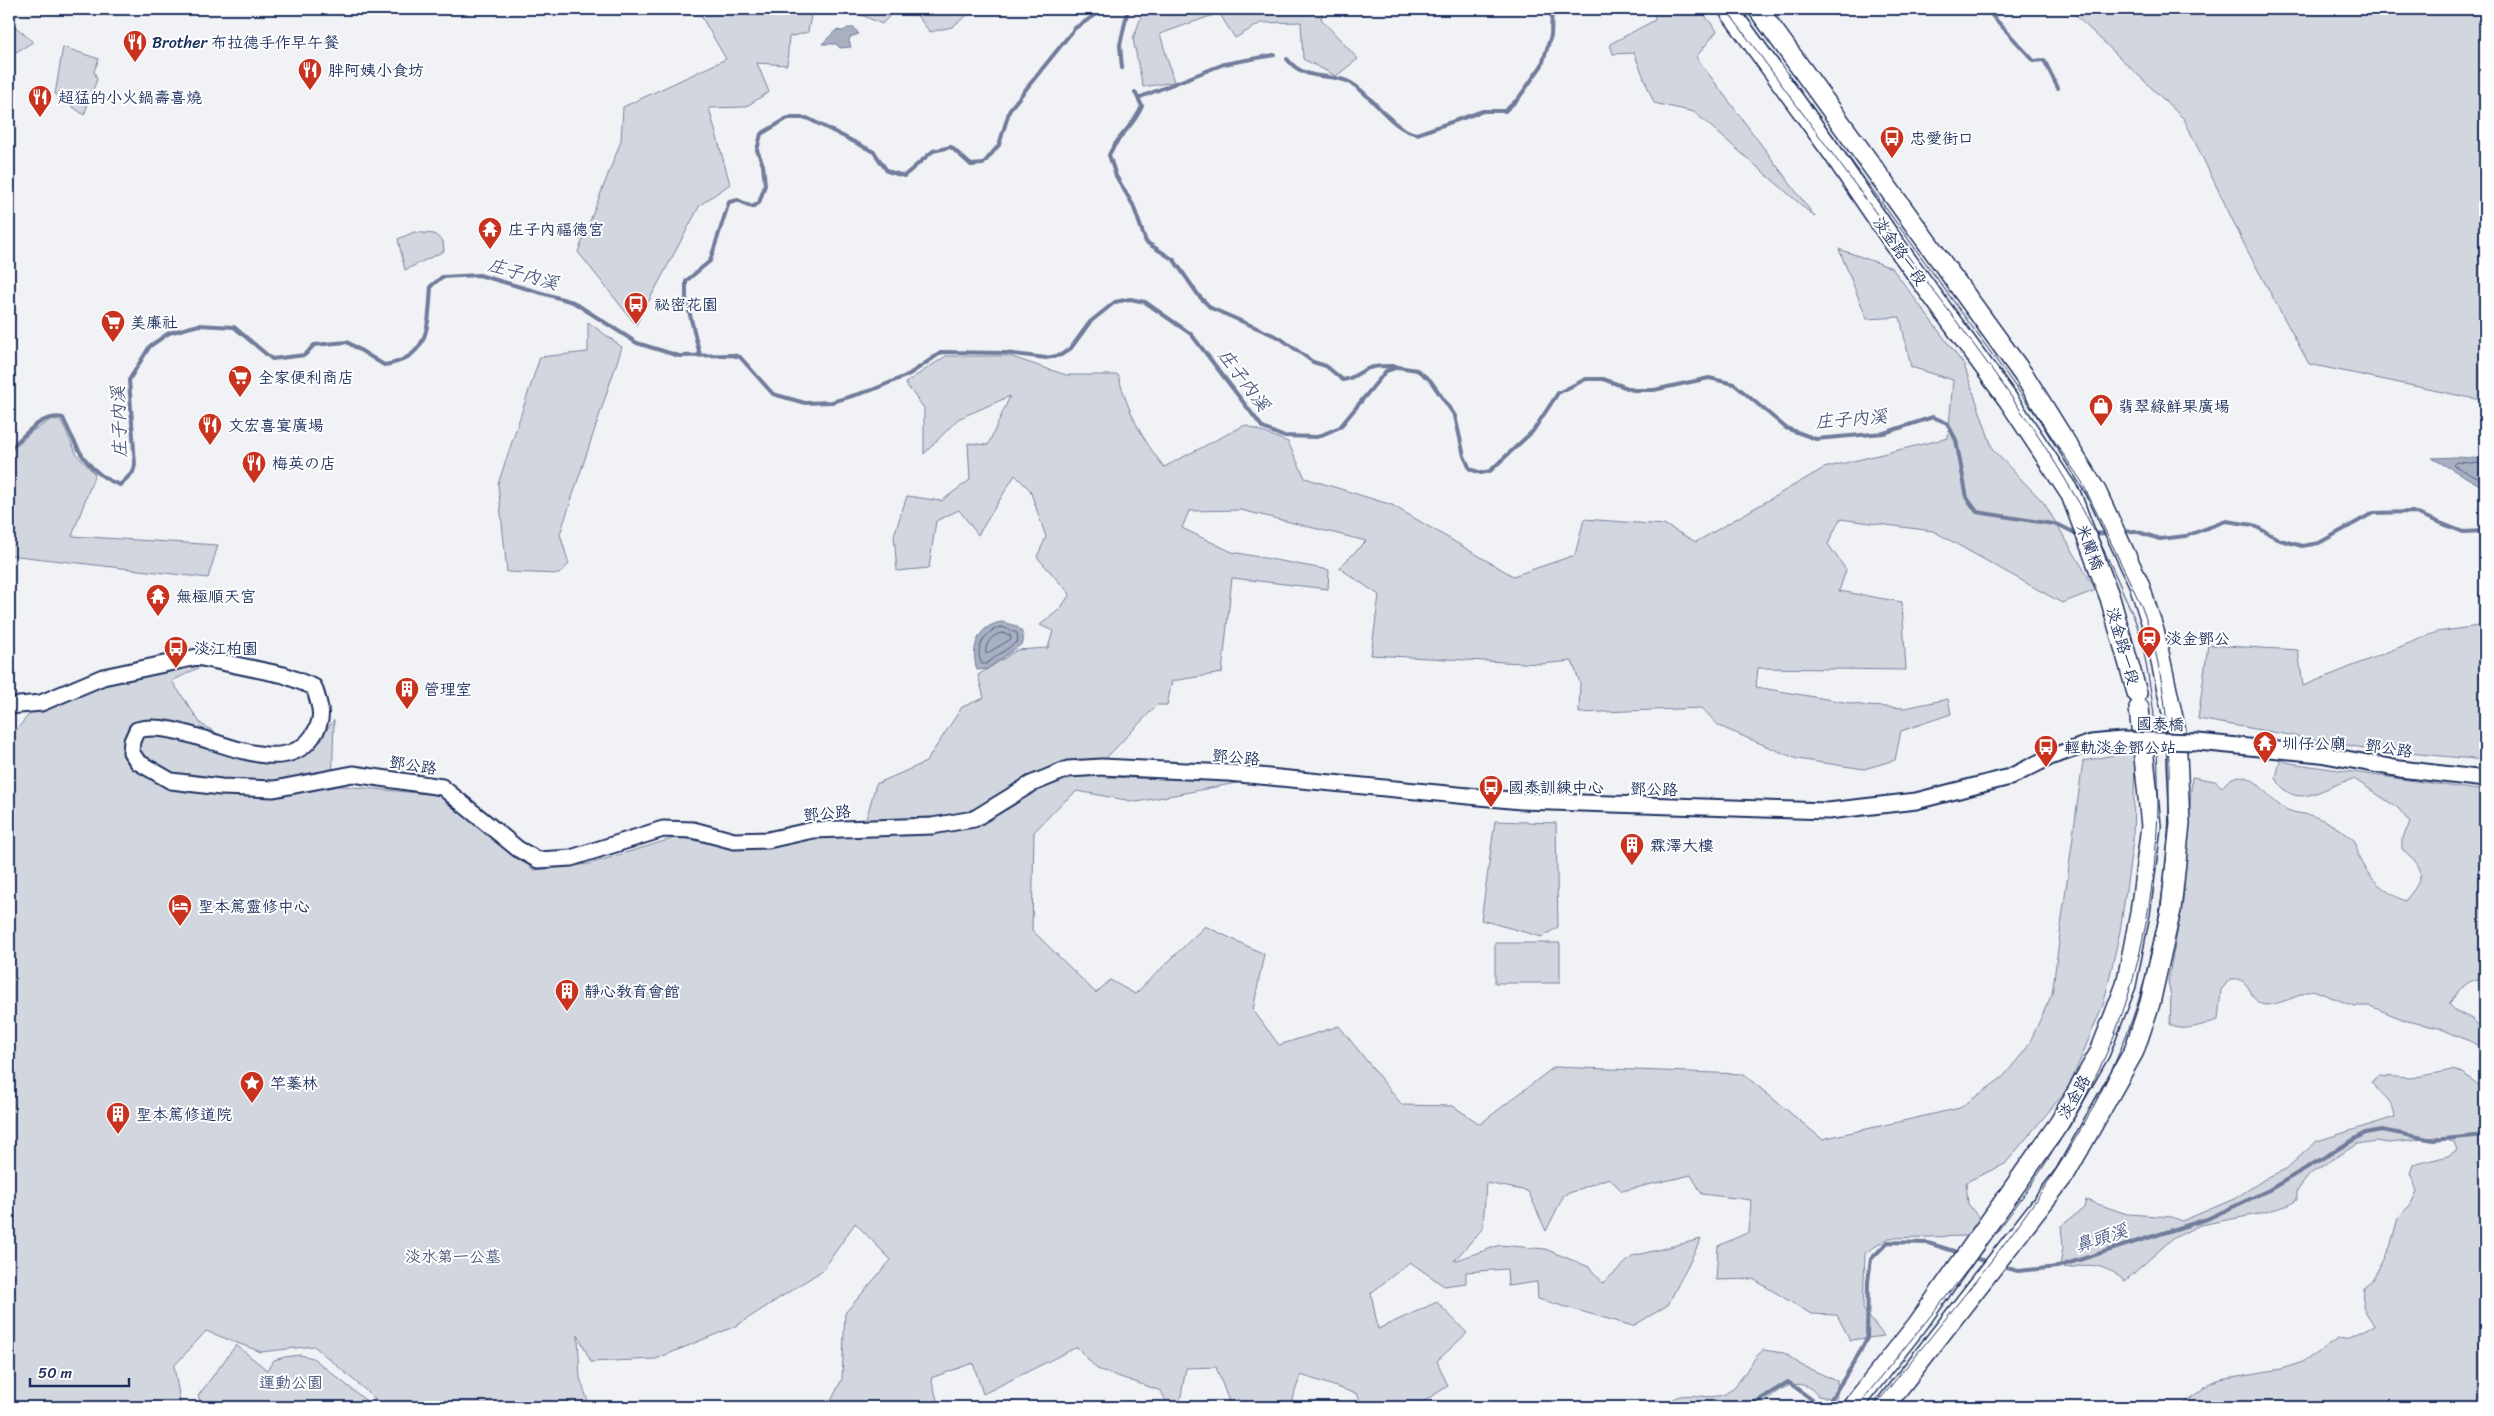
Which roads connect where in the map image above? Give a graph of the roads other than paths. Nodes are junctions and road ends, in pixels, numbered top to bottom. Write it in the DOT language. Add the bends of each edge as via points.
graph roads {
  1 [pos="1728,9"];
  2 [pos="1758,9"];
  3 [pos="2096,491"];
  4 [pos="2071,495"];
  5 [pos="2139,584"];
  6 [pos="2110,598"];
  7 [pos="9,706"];
  8 [pos="2143,730"];
  9 [pos="2176,732"];
  10 [pos="2122,740"];
  11 [pos="2198,742"];
  12 [pos="2485,779"];
  13 [pos="1852,1407"];
  14 [pos="1884,1407"];
  1 -- 4 [label="main road, 淡金路一段" via="2009,401"];
  2 -- 3 [label="main road, 淡金路一段" via="2025,377"];
  3 -- 5 [label="main road, 米蘭橋"];
  4 -- 6 [label="main road, 米蘭橋"];
  5 -- 9 [label="main road, 淡金路一段" via="2155,634"];
  6 -- 8 [label="main road, 淡金路一段"];
  7 -- 10 [label="street, 鄧公路" via="41,703 104,677 197,657 284,675 314,687 321,706 320,726 306,746 284,754 260,756 173,730 149,727 138,730 131,752 138,762 171,781 221,787 274,788 353,774 442,787 518,849 538,860 571,858 663,829 693,830 734,841 768,840 813,830 932,826 957,822 974,819 1031,784 1068,769 1102,767 1228,773 1521,801 1828,811 1916,801 2010,777 2050,757 2091,743"];
  8 -- 13 [label="main road, 淡金路" via="2151,826 2140,913 2126,985 2100,1052 2060,1122 1917,1325"];
  9 -- 14 [label="main road, 淡金路" via="2180,823 2171,910 2150,1004 2134,1051 2064,1174"];
  10 -- 11 [label="street, 國泰橋, bridge"];
  11 -- 12 [label="street, 鄧公路" via="2320,754"];
}
